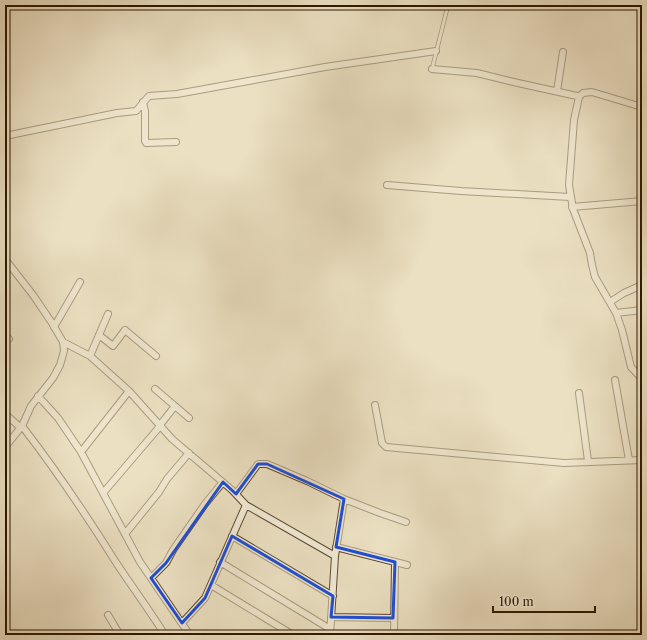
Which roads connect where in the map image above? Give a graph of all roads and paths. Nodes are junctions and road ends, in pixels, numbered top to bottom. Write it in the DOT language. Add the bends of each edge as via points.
graph roads {
  1 [pos="448,5"];
  2 [pos="436,51"];
  3 [pos="563,52"];
  4 [pos="432,69"];
  5 [pos="557,91"];
  6 [pos="578,97"];
  7 [pos="143,102"];
  8 [pos="642,107"];
  9 [pos="5,136"];
  10 [pos="176,142"];
  11 [pos="388,185"];
  12 [pos="570,197"];
  13 [pos="642,201"];
  14 [pos="572,206"];
  15 [pos="5,259"];
  16 [pos="80,282"];
  17 [pos="642,285"];
  18 [pos="610,302"];
  19 [pos="616,313"];
  20 [pos="642,313"];
  21 [pos="108,314"];
  22 [pos="54,327"];
  23 [pos="99,335"];
  24 [pos="63,342"];
  25 [pos="90,356"];
  26 [pos="156,356"];
  27 [pos="642,379"];
  28 [pos="615,380"];
  29 [pos="155,389"];
  30 [pos="129,391"];
  31 [pos="579,393"];
  32 [pos="38,396"];
  33 [pos="375,405"];
  34 [pos="175,406"];
  35 [pos="5,414"];
  36 [pos="189,418"];
  37 [pos="160,425"];
  38 [pos="21,426"];
  39 [pos="5,447"];
  40 [pos="81,452"];
  41 [pos="188,453"];
  42 [pos="629,460"];
  43 [pos="642,460"];
  44 [pos="588,461"];
  45 [pos="223,482"];
  46 [pos="103,493"];
  47 [pos="236,494"];
  48 [pos="344,499"];
  49 [pos="246,505"];
  50 [pos="406,522"];
  51 [pos="125,534"];
  52 [pos="232,536"];
  53 [pos="336,546"];
  54 [pos="335,556"];
  55 [pos="220,562"];
  56 [pos="395,562"];
  57 [pos="406,565"];
  58 [pos="151,578"];
  59 [pos="211,585"];
  60 [pos="332,596"];
  61 [pos="108,615"];
  62 [pos="331,617"];
  63 [pos="393,618"];
  64 [pos="182,623"];
  65 [pos="330,632"];
  66 [pos="120,635"];
  67 [pos="165,635"];
  68 [pos="185,635"];
  69 [pos="293,635"];
  70 [pos="394,635"];
  1 -- 2 [label="lane"];
  2 -- 4 [label="lane"];
  2 -- 7 [label="street" via="177,94 149,96"];
  3 -- 5 [label="street"];
  4 -- 5 [label="street" via="477,73"];
  5 -- 6 [label="street"];
  6 -- 8 [label="street" via="583,93 592,92"];
  6 -- 12 [label="street" via="568,185"];
  7 -- 9 [label="street" via="136,111"];
  7 -- 10 [label="street" via="146,143"];
  11 -- 12 [label="street"];
  12 -- 14 [label="street"];
  13 -- 14 [label="street"];
  14 -- 18 [label="street" via="590,253 595,277"];
  15 -- 22 [label="street"];
  16 -- 22 [label="street"];
  17 -- 18 [label="street"];
  18 -- 19 [label="street"];
  19 -- 20 [label="street" via="642,310"];
  19 -- 27 [label="street" via="631,367"];
  21 -- 23 [label="street"];
  22 -- 24 [label="street"];
  23 -- 25 [label="street"];
  23 -- 26 [label="street" via="113,346 125,330"];
  24 -- 25 [label="street"];
  24 -- 32 [label="street" via="64,351 60,365"];
  25 -- 30 [label="street"];
  28 -- 42 [label="street"];
  29 -- 34 [label="street"];
  30 -- 37 [label="street"];
  30 -- 40 [label="street"];
  31 -- 44 [label="street"];
  32 -- 38 [label="street"];
  32 -- 40 [label="street" via="58,418"];
  33 -- 44 [label="street" via="382,443 386,448 564,463"];
  34 -- 36 [label="street"];
  34 -- 37 [label="street"];
  35 -- 38 [label="street"];
  37 -- 41 [label="street"];
  37 -- 46 [label="street"];
  38 -- 39 [label="street"];
  38 -- 67 [label="street" via="53,465"];
  40 -- 46 [label="street"];
  41 -- 45 [label="street"];
  41 -- 51 [label="street"];
  42 -- 43 [label="street"];
  42 -- 44 [label="street"];
  45 -- 47 [label="street"];
  45 -- 58 [label="street" via="205,504 166,563"];
  46 -- 51 [label="street"];
  47 -- 48 [label="street" via="258,464 267,464"];
  47 -- 49 [label="street"];
  48 -- 50 [label="street"];
  48 -- 53 [label="street"];
  49 -- 52 [label="street"];
  49 -- 54 [label="street"];
  51 -- 58 [label="street"];
  52 -- 55 [label="street"];
  52 -- 60 [label="street"];
  53 -- 54 [label="street"];
  53 -- 56 [label="street"];
  54 -- 60 [label="street"];
  55 -- 59 [label="street"];
  55 -- 65 [label="street"];
  56 -- 57 [label="street"];
  56 -- 63 [label="street"];
  58 -- 64 [label="street"];
  59 -- 64 [label="street" via="205,598"];
  59 -- 69 [label="street"];
  60 -- 62 [label="street"];
  61 -- 66 [label="street"];
  62 -- 63 [label="street"];
  62 -- 65 [label="street"];
  63 -- 70 [label="street"];
  64 -- 68 [label="street" via="187,631"];
}
